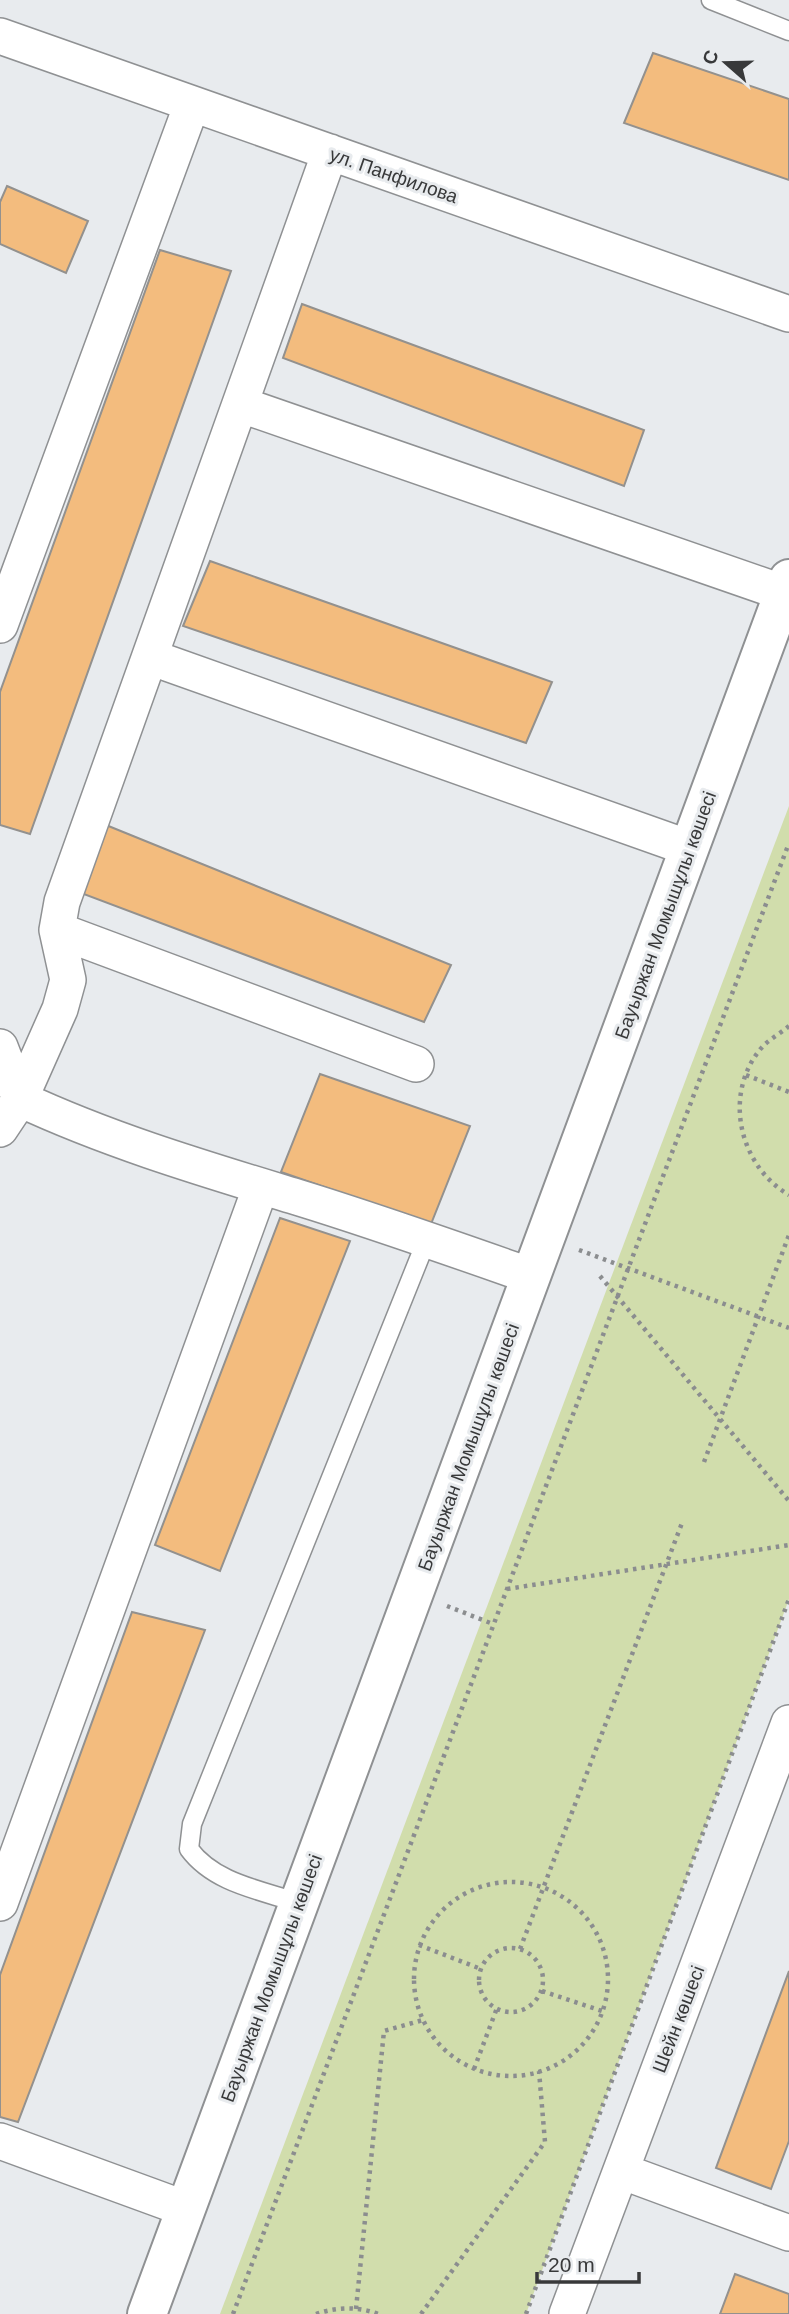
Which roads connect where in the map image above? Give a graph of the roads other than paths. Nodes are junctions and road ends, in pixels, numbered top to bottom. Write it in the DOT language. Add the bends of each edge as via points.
graph roads {
  1 [pos="711,0"];
  2 [pos="789,31"];
  3 [pos="0,36"];
  4 [pos="192,104"];
  5 [pos="330,152"];
  6 [pos="789,314"];
  7 [pos="242,405"];
  8 [pos="787,586"];
  9 [pos="0,625"];
  10 [pos="150,657"];
  11 [pos="690,848"];
  12 [pos="57,930"];
  13 [pos="0,1047"];
  14 [pos="416,1064"];
  15 [pos="20,1099"];
  16 [pos="0,1129"];
  17 [pos="261,1186"];
  18 [pos="427,1239"];
  19 [pos="531,1276"];
  20 [pos="789,1723"];
  21 [pos="0,1903"];
  22 [pos="299,1903"];
  23 [pos="0,2141"];
  24 [pos="621,2171"];
  25 [pos="186,2209"];
  26 [pos="789,2233"];
  27 [pos="147,2314"];
  28 [pos="567,2314"];
  1 -- 2 [label="lane"];
  3 -- 4 [label="street, ул. Панфилова"];
  4 -- 5 [label="street, ул. Панфилова"];
  4 -- 9 [label="street"];
  5 -- 6 [label="street, ул. Панфилова"];
  5 -- 7 [label="street"];
  7 -- 8 [label="street"];
  7 -- 10 [label="street"];
  8 -- 11 [label="street, Бауыржан Момышұлы көшесі"];
  10 -- 11 [label="street"];
  10 -- 12 [label="street" via="62,902"];
  11 -- 19 [label="street, Бауыржан Момышұлы көшесі"];
  12 -- 14 [label="street"];
  12 -- 15 [label="street" via="68,980"];
  13 -- 15 [label="street"];
  15 -- 16 [label="street"];
  15 -- 17 [label="street" via="149,1151"];
  17 -- 18 [label="street"];
  17 -- 21 [label="street"];
  18 -- 19 [label="street"];
  18 -- 22 [label="lane" via="192,1824 189,1849 201,1865 217,1875"];
  19 -- 22 [label="street, Бауыржан Момышұлы көшесі"];
  20 -- 24 [label="street, Шейн көшесі"];
  22 -- 25 [label="street, Бауыржан Момышұлы көшесі"];
  23 -- 25 [label="street"];
  24 -- 26 [label="street"];
  24 -- 28 [label="street, Шейн көшесі"];
  25 -- 27 [label="street, Бауыржан Момышұлы көшесі"];
}
